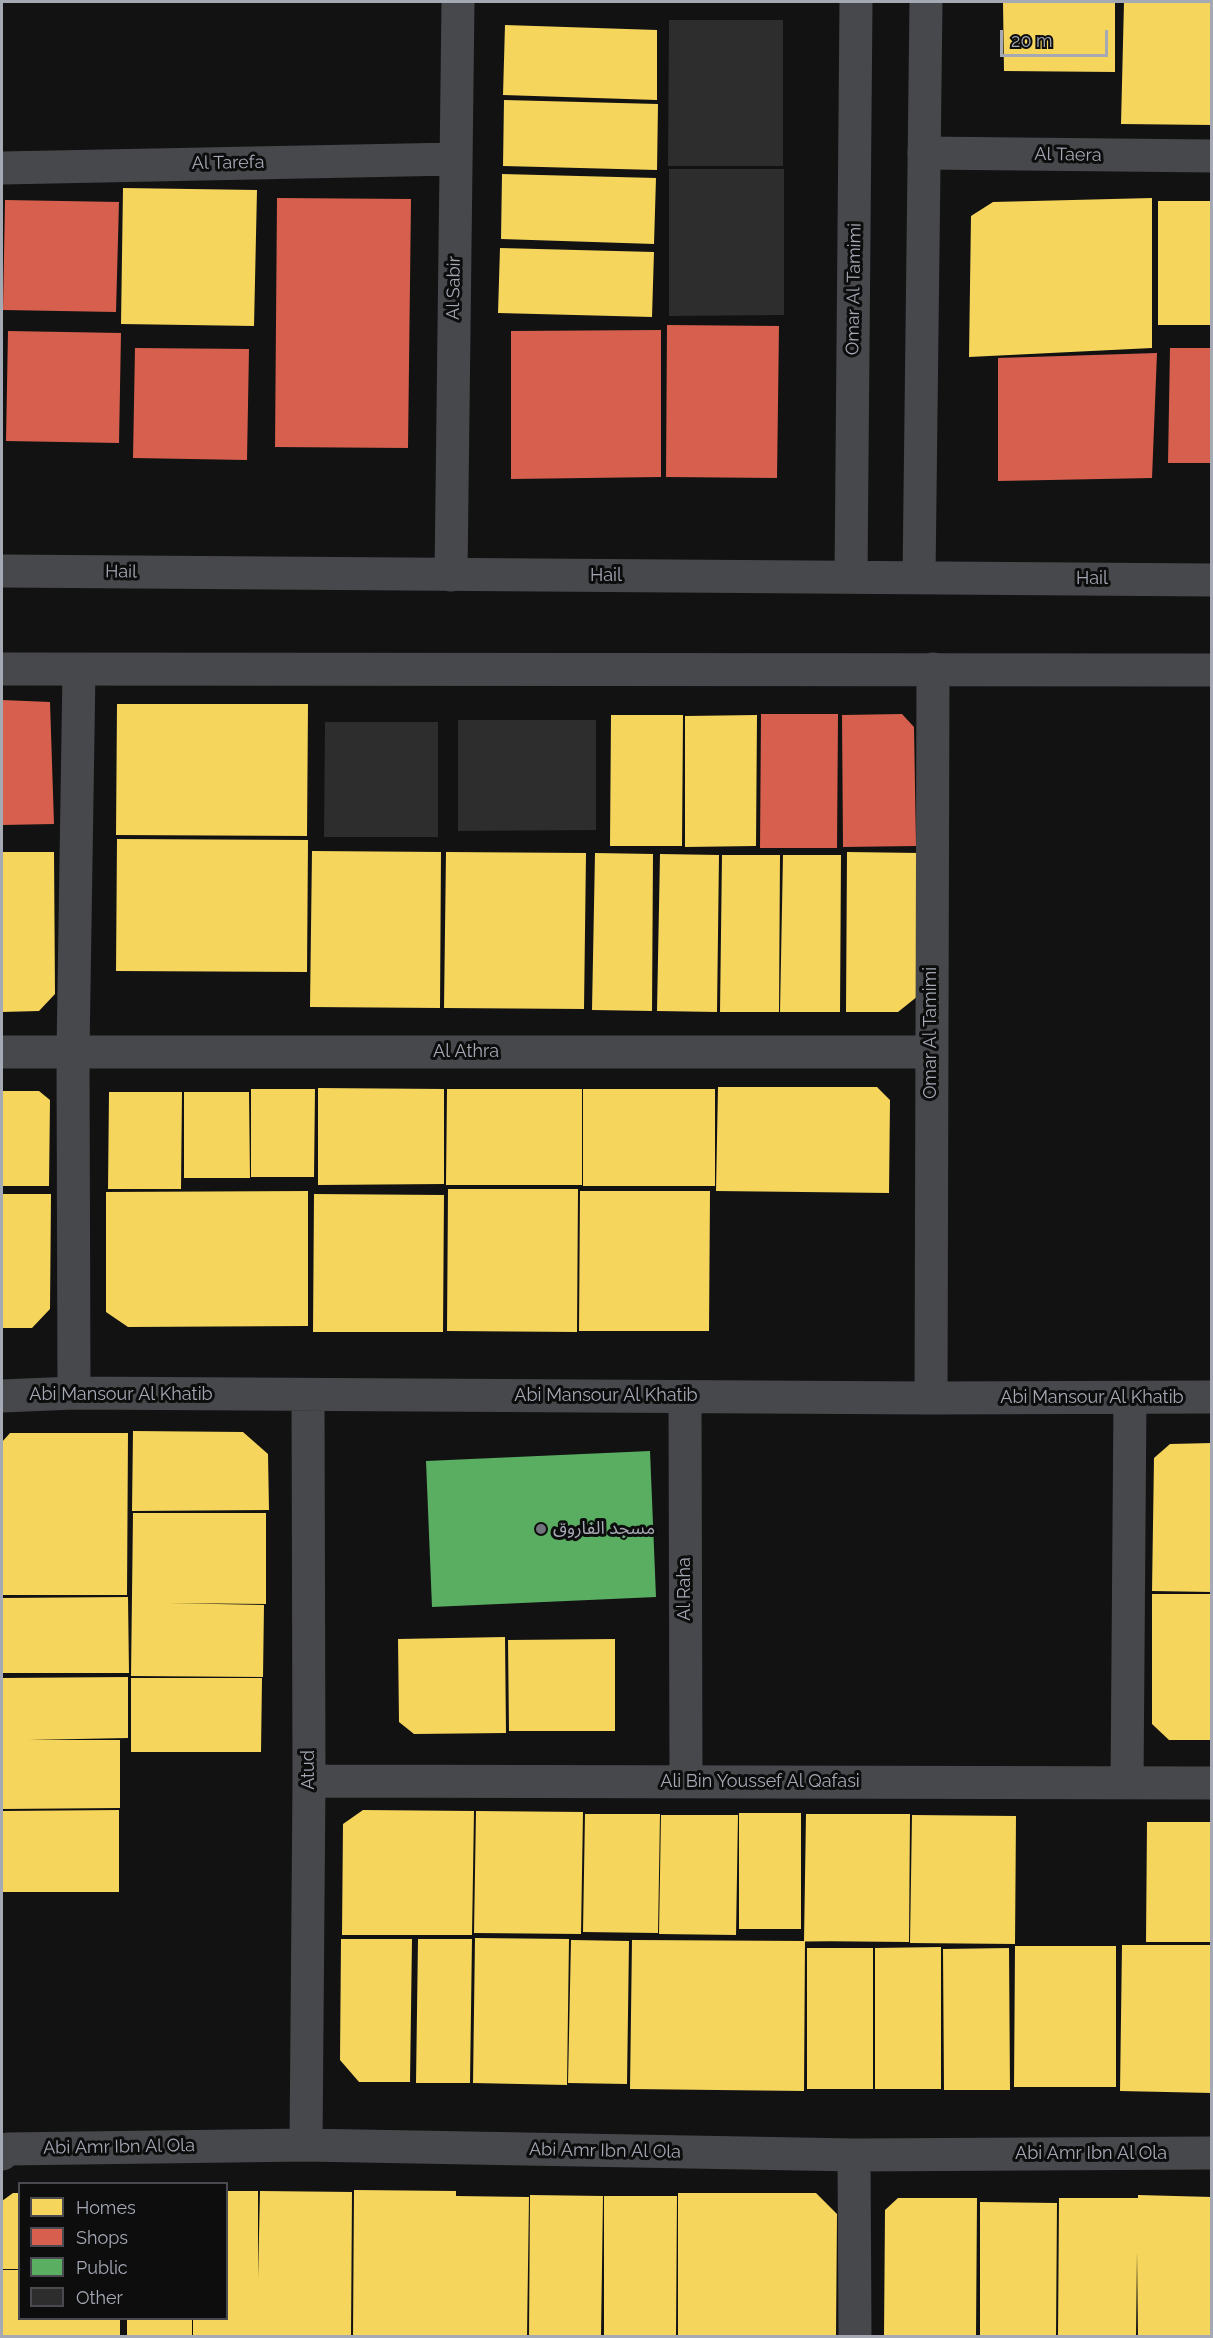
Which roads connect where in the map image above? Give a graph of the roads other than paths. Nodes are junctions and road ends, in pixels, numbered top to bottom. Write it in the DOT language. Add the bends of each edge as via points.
graph roads {
  1 [pos="458,2"];
  2 [pos="856,2"];
  3 [pos="926,2"];
  4 [pos="924,153"];
  5 [pos="1212,156"];
  6 [pos="455,159"];
  7 [pos="2,168"];
  8 [pos="2,571"];
  9 [pos="451,575"];
  10 [pos="851,577"];
  11 [pos="920,578"];
  12 [pos="1212,580"];
  13 [pos="2,669"];
  14 [pos="933,669"];
  15 [pos="79,670"];
  16 [pos="1212,670"];
  17 [pos="2,1052"];
  18 [pos="73,1052"];
  19 [pos="931,1052"];
  20 [pos="74,1393"];
  21 [pos="308,1395"];
  22 [pos="2,1396"];
  23 [pos="685,1397"];
  24 [pos="1212,1397"];
  25 [pos="931,1398"];
  26 [pos="1130,1398"];
  27 [pos="309,1780"];
  28 [pos="686,1782"];
  29 [pos="1127,1783"];
  30 [pos="1212,1783"];
  31 [pos="306,2145"];
  32 [pos="1212,2153"];
  33 [pos="2,2154"];
  34 [pos="854,2155"];
  35 [pos="855,2337"];
  1 -- 6 [label="street, Al Sabir"];
  2 -- 10 [label="street, Omar Al Tamimi"];
  3 -- 4 [label="street"];
  4 -- 5 [label="street, Al Taera"];
  4 -- 11 [label="street"];
  6 -- 7 [label="street, Al Tarefa"];
  6 -- 9 [label="street, Al Sabir"];
  8 -- 9 [label="street, Hail"];
  9 -- 10 [label="street, Hail"];
  10 -- 11 [label="street, Hail"];
  11 -- 12 [label="street, Hail"];
  13 -- 15 [label="street"];
  14 -- 15 [label="street"];
  14 -- 16 [label="street"];
  14 -- 19 [label="street, Omar Al Tamimi"];
  15 -- 18 [label="street"];
  17 -- 18 [label="street, Al Athra"];
  18 -- 19 [label="street, Al Athra"];
  18 -- 20 [label="street"];
  19 -- 25 [label="street, Omar Al Tamimi"];
  20 -- 21 [label="street, Abi Mansour Al Khatib"];
  20 -- 22 [label="street, Abi Mansour Al Khatib"];
  21 -- 23 [label="street, Abi Mansour Al Khatib"];
  21 -- 27 [label="street, Atud"];
  23 -- 25 [label="street, Abi Mansour Al Khatib"];
  23 -- 28 [label="street, Al Raha"];
  24 -- 26 [label="street, Abi Mansour Al Khatib"];
  25 -- 26 [label="street, Abi Mansour Al Khatib"];
  26 -- 29 [label="street"];
  27 -- 28 [label="street, Ali Bin Youssef Al Qafasi"];
  27 -- 31 [label="street, Atud"];
  28 -- 29 [label="street, Ali Bin Youssef Al Qafasi"];
  29 -- 30 [label="street, Ali Bin Youssef Al Qafasi"];
  31 -- 33 [label="street, Abi Amr Ibn Al Ola" via="7,2149"];
  31 -- 34 [label="street, Abi Amr Ibn Al Ola"];
  32 -- 34 [label="street, Abi Amr Ibn Al Ola"];
  34 -- 35 [label="street"];
}
